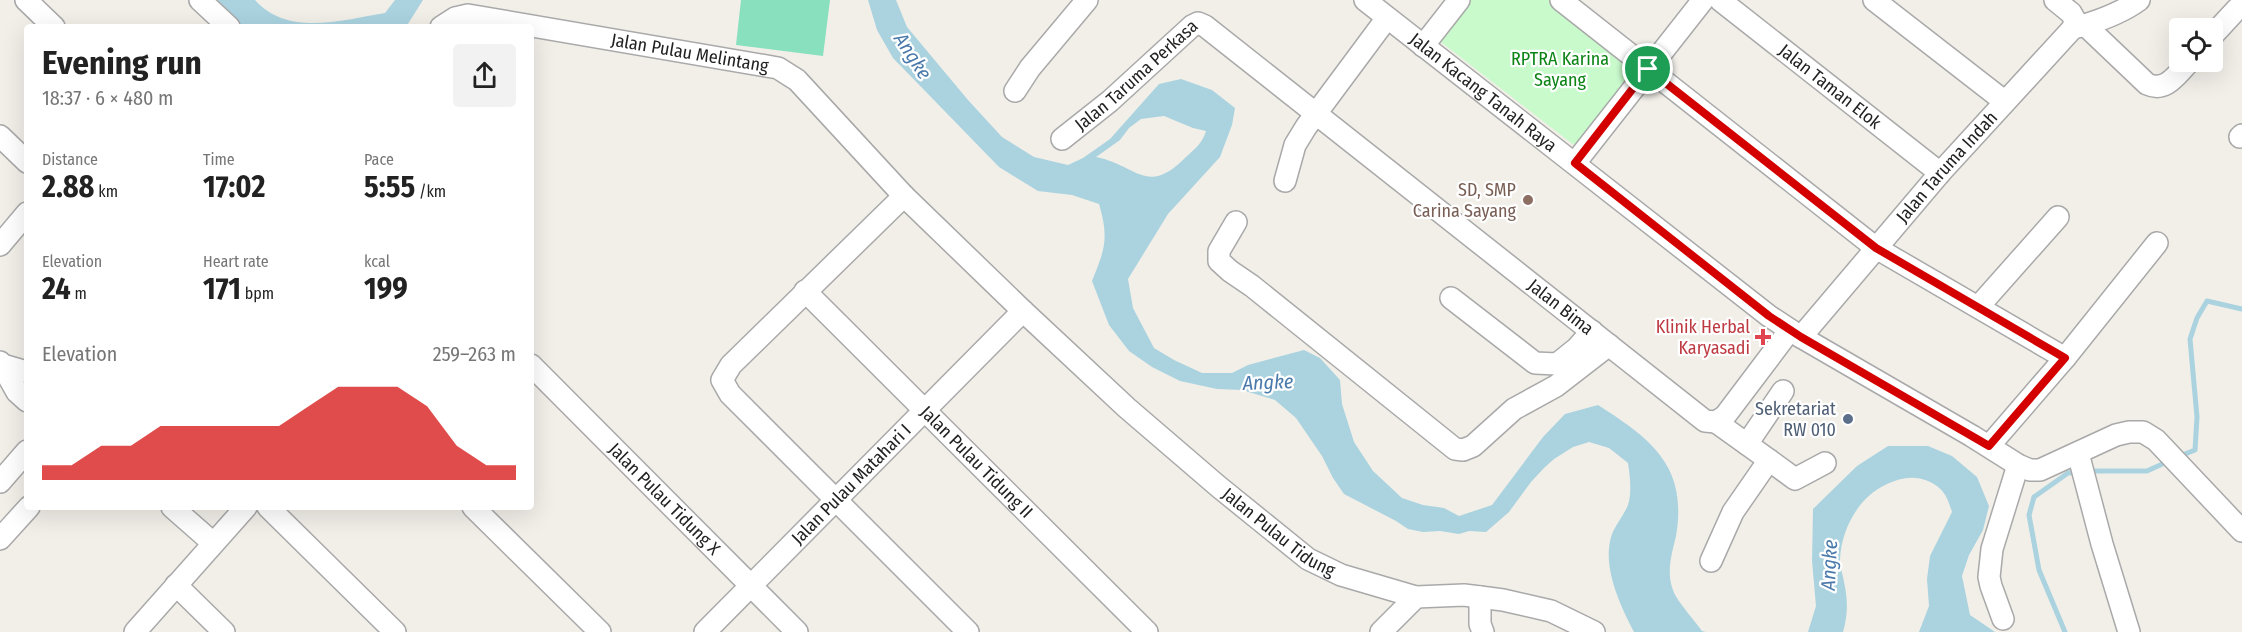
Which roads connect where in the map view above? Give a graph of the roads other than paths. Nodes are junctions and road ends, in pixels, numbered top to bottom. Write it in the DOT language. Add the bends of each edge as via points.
graph roads {
  1 [pos="26,0"];
  2 [pos="200,0"];
  3 [pos="1087,0"];
  4 [pos="1365,0"];
  5 [pos="1459,0"];
  6 [pos="1703,0"];
  7 [pos="1720,0"];
  8 [pos="1874,0"];
  9 [pos="2055,0"];
  10 [pos="2139,0"];
  11 [pos="1575,4"];
  12 [pos="2236,8"];
  13 [pos="1387,18"];
  14 [pos="2223,23"];
  15 [pos="51,24"];
  16 [pos="226,24"];
  17 [pos="445,24"];
  18 [pos="521,24"];
  19 [pos="534,26"];
  20 [pos="2079,26"];
  21 [pos="1423,46"];
  22 [pos="1648,69"];
  23 [pos="2179,72"];
  24 [pos="1015,91"];
  25 [pos="2004,101"];
  26 [pos="1316,114"];
  27 [pos="0,136"];
  28 [pos="1062,139"];
  29 [pos="24,159"];
  30 [pos="1575,163"];
  31 [pos="1941,173"];
  32 [pos="1285,181"];
  33 [pos="904,196"];
  34 [pos="24,217"];
  35 [pos="2058,217"];
  36 [pos="1236,222"];
  37 [pos="2157,243"];
  38 [pos="0,245"];
  39 [pos="1876,248"];
  40 [pos="805,291"];
  41 [pos="1451,298"];
  42 [pos="1979,306"];
  43 [pos="1023,311"];
  44 [pos="1592,331"];
  45 [pos="1795,334"];
  46 [pos="1609,345"];
  47 [pos="2065,358"];
  48 [pos="2,363"];
  49 [pos="534,368"];
  50 [pos="24,371"];
  51 [pos="1783,391"];
  52 [pos="24,398"];
  53 [pos="924,410"];
  54 [pos="1716,422"];
  55 [pos="1747,444"];
  56 [pos="1989,446"];
  57 [pos="24,454"];
  58 [pos="1769,460"];
  59 [pos="1825,463"];
  60 [pos="2018,465"];
  61 [pos="2081,466"];
  62 [pos="0,482"];
  63 [pos="836,500"];
  64 [pos="26,510"];
  65 [pos="175,510"];
  66 [pos="243,510"];
  67 [pos="271,510"];
  68 [pos="476,510"];
  69 [pos="2242,531"];
  70 [pos="0,539"];
  71 [pos="213,543"];
  72 [pos="1711,561"];
  73 [pos="176,585"];
  74 [pos="751,586"];
  75 [pos="1416,597"];
  76 [pos="1480,597"];
  77 [pos="2003,619"];
  78 [pos="1592,631"];
  79 [pos="135,632"];
  80 [pos="224,632"];
  81 [pos="395,632"];
  82 [pos="600,632"];
  83 [pos="705,632"];
  84 [pos="797,632"];
  85 [pos="968,632"];
  86 [pos="1147,632"];
  87 [pos="1381,632"];
  88 [pos="1483,632"];
  89 [pos="2130,632"];
  1 -- 15 [label="street"];
  2 -- 16 [label="street"];
  3 -- 24 [label="street"];
  4 -- 13 [label="street, Jalan Kacang Tanah Raya"];
  5 -- 21 [label="street"];
  6 -- 22 [label="street"];
  7 -- 31 [label="street, Jalan Taman Elok"];
  8 -- 25 [label="street"];
  9 -- 20 [label="street"];
  10 -- 20 [label="street" via="2105,19"];
  11 -- 22 [label="street"];
  12 -- 14 [label="street"];
  13 -- 21 [label="street, Jalan Kacang Tanah Raya"];
  13 -- 26 [label="street"];
  17 -- 18 [label="street, Jalan Pulau Melintang" via="468,15"];
  19 -- 33 [label="street, Jalan Pulau Melintang" via="778,68 797,80"];
  20 -- 23 [label="street" via="2154,88 2164,86"];
  20 -- 25 [label="street, Jalan Taruma Indah"];
  21 -- 30 [label="street, Jalan Kacang Tanah Raya"];
  22 -- 30 [label="street"];
  22 -- 39 [label="street"];
  25 -- 31 [label="street, Jalan Taruma Indah"];
  26 -- 28 [label="street, Jalan Taruma Perkasa" via="1198,23"];
  26 -- 32 [label="street" via="1295,145"];
  26 -- 44 [label="street, Jalan Bima"];
  27 -- 29 [label="street"];
  30 -- 45 [label="street, Jalan Kacang Tanah Raya"];
  31 -- 39 [label="street, Jalan Taruma Indah"];
  33 -- 40 [label="street"];
  33 -- 43 [label="street, Jalan Pulau Melintang"];
  34 -- 38 [label="street"];
  35 -- 42 [label="street"];
  36 -- 46 [label="street" via="1219,251 1220,261 1455,449 1473,446 1514,409 1556,386"];
  37 -- 47 [label="street"];
  39 -- 42 [label="street"];
  39 -- 45 [label="street, Jalan Taruma Indah"];
  40 -- 53 [label="street, Jalan Pulau Tidung II"];
  40 -- 63 [label="street" via="722,380 730,394"];
  41 -- 44 [label="street" via="1535,363 1557,364"];
  42 -- 47 [label="street"];
  43 -- 53 [label="street, Jalan Pulau Matahari I"];
  43 -- 75 [label="street, Jalan Pulau Tidung" via="1144,423 1308,559 1341,575"];
  44 -- 46 [label="street, Jalan Bima"];
  45 -- 54 [label="street"];
  45 -- 56 [label="street, Jalan Kacang Tanah Raya"];
  46 -- 54 [label="street, Jalan Bima" via="1705,421"];
  47 -- 56 [label="street"];
  48 -- 50 [label="street"];
  48 -- 52 [label="street"];
  49 -- 74 [label="street, Jalan Pulau Tidung X"];
  51 -- 55 [label="street"];
  53 -- 63 [label="street, Jalan Pulau Matahari I"];
  53 -- 86 [label="street, Jalan Pulau Tidung II"];
  54 -- 55 [label="street, Jalan Bima"];
  55 -- 58 [label="street, Jalan Bima"];
  56 -- 60 [label="street, Jalan Kacang Tanah Raya"];
  57 -- 62 [label="street"];
  58 -- 59 [label="street, Jalan Bima" via="1795,479"];
  58 -- 72 [label="street" via="1733,512"];
  60 -- 61 [label="street" via="2030,470"];
  60 -- 77 [label="street" via="1992,549 1989,576"];
  61 -- 69 [label="street" via="2116,435 2144,432 2176,460"];
  61 -- 89 [label="street"];
  63 -- 74 [label="street, Jalan Pulau Matahari I"];
  63 -- 85 [label="street"];
  64 -- 70 [label="street"];
  65 -- 71 [label="street"];
  66 -- 71 [label="street"];
  67 -- 81 [label="street"];
  68 -- 82 [label="street"];
  71 -- 73 [label="street"];
  73 -- 79 [label="street"];
  73 -- 80 [label="street"];
  74 -- 83 [label="street, Jalan Pulau Matahari I"];
  74 -- 84 [label="street, Jalan Pulau Tidung X"];
  75 -- 76 [label="street, Jalan Pulau Tidung"];
  75 -- 87 [label="street"];
  76 -- 78 [label="street, Jalan Pulau Tidung" via="1551,611"];
  76 -- 88 [label="street"];
}
